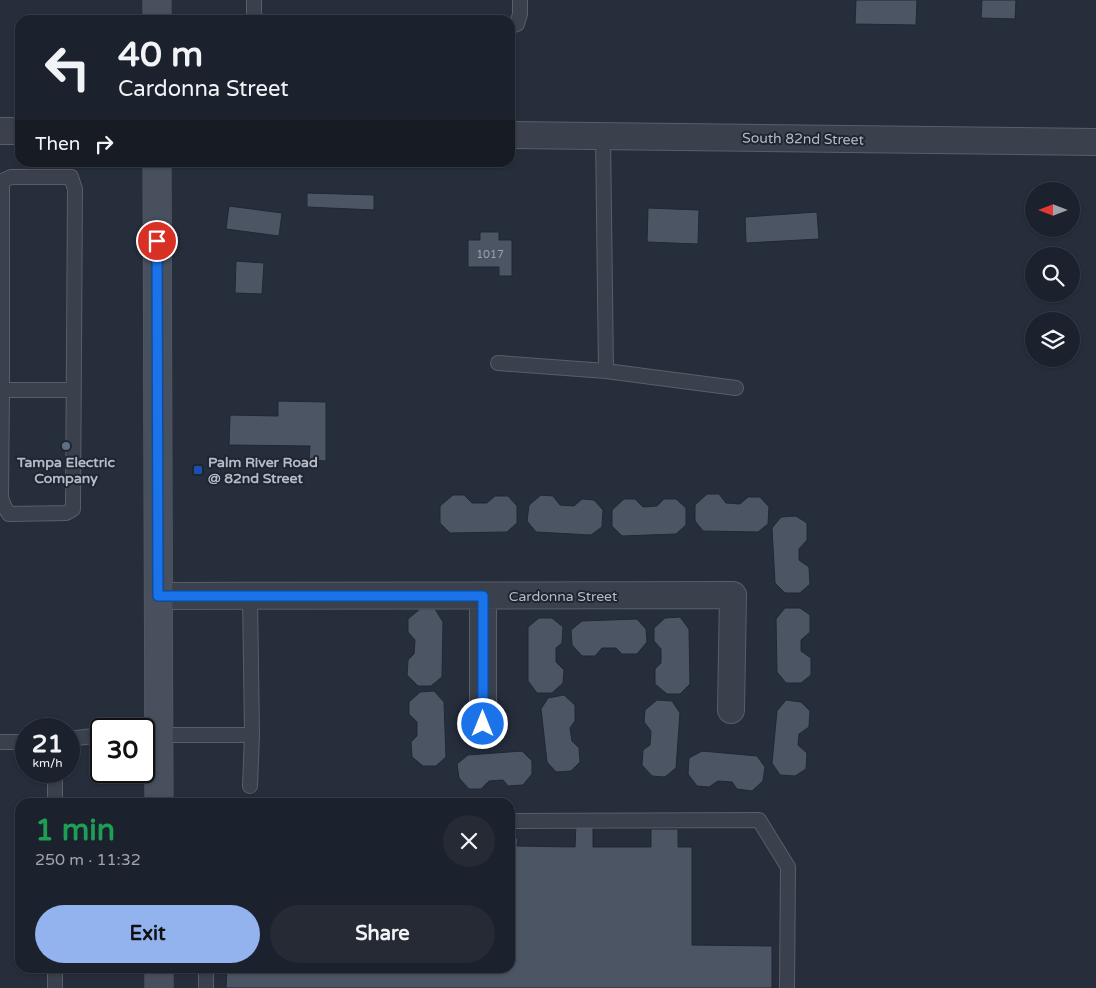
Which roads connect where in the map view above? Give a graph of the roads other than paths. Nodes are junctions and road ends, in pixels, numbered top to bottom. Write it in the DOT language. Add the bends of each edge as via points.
graph roads {
  1 [pos="157,0"];
  2 [pos="254,0"];
  3 [pos="520,0"];
  4 [pos="157,15"];
  5 [pos="254,15"];
  6 [pos="515,25"];
  7 [pos="15,131"];
  8 [pos="0,132"];
  9 [pos="515,135"];
  10 [pos="604,136"];
  11 [pos="1096,142"];
  12 [pos="157,167"];
  13 [pos="498,363"];
  14 [pos="606,371"];
  15 [pos="736,388"];
  16 [pos="1,390"];
  17 [pos="74,390"];
  18 [pos="158,596"];
  19 [pos="250,596"];
  20 [pos="483,596"];
  21 [pos="732,710"];
  22 [pos="152,718"];
  23 [pos="483,724"];
  24 [pos="155,735"];
  25 [pos="252,735"];
  26 [pos="0,742"];
  27 [pos="15,742"];
  28 [pos="155,773"];
  29 [pos="54,783"];
  30 [pos="250,786"];
  31 [pos="55,798"];
  32 [pos="158,798"];
  33 [pos="515,821"];
  34 [pos="55,973"];
  35 [pos="158,973"];
  36 [pos="206,973"];
  37 [pos="55,988"];
  38 [pos="158,988"];
  39 [pos="206,988"];
  40 [pos="787,988"];
  1 -- 4 [label="street"];
  2 -- 5 [label="lane"];
  3 -- 6 [label="lane" via="520,14"];
  7 -- 8 [label="street"];
  9 -- 10 [label="street, South 82nd Street"];
  10 -- 11 [label="street, South 82nd Street"];
  10 -- 14 [label="lane"];
  12 -- 18 [label="street"];
  13 -- 14 [label="lane"];
  14 -- 15 [label="lane"];
  16 -- 17 [label="lane"];
  16 -- 17 [label="lane" via="1,497 9,514 66,513 73,509"];
  16 -- 17 [label="lane" via="2,181 11,177 72,177 75,189"];
  18 -- 19 [label="street, Cardonna Street"];
  18 -- 22 [label="street"];
  19 -- 20 [label="street, Cardonna Street"];
  19 -- 25 [label="lane"];
  20 -- 21 [label="street, Cardonna Street" via="733,595"];
  20 -- 23 [label="street"];
  24 -- 25 [label="lane"];
  25 -- 30 [label="lane"];
  26 -- 27 [label="lane"];
  28 -- 32 [label="street"];
  29 -- 31 [label="lane"];
  33 -- 40 [label="lane" via="759,820 788,867"];
  34 -- 37 [label="lane"];
  35 -- 38 [label="street"];
  36 -- 39 [label="lane"];
}
